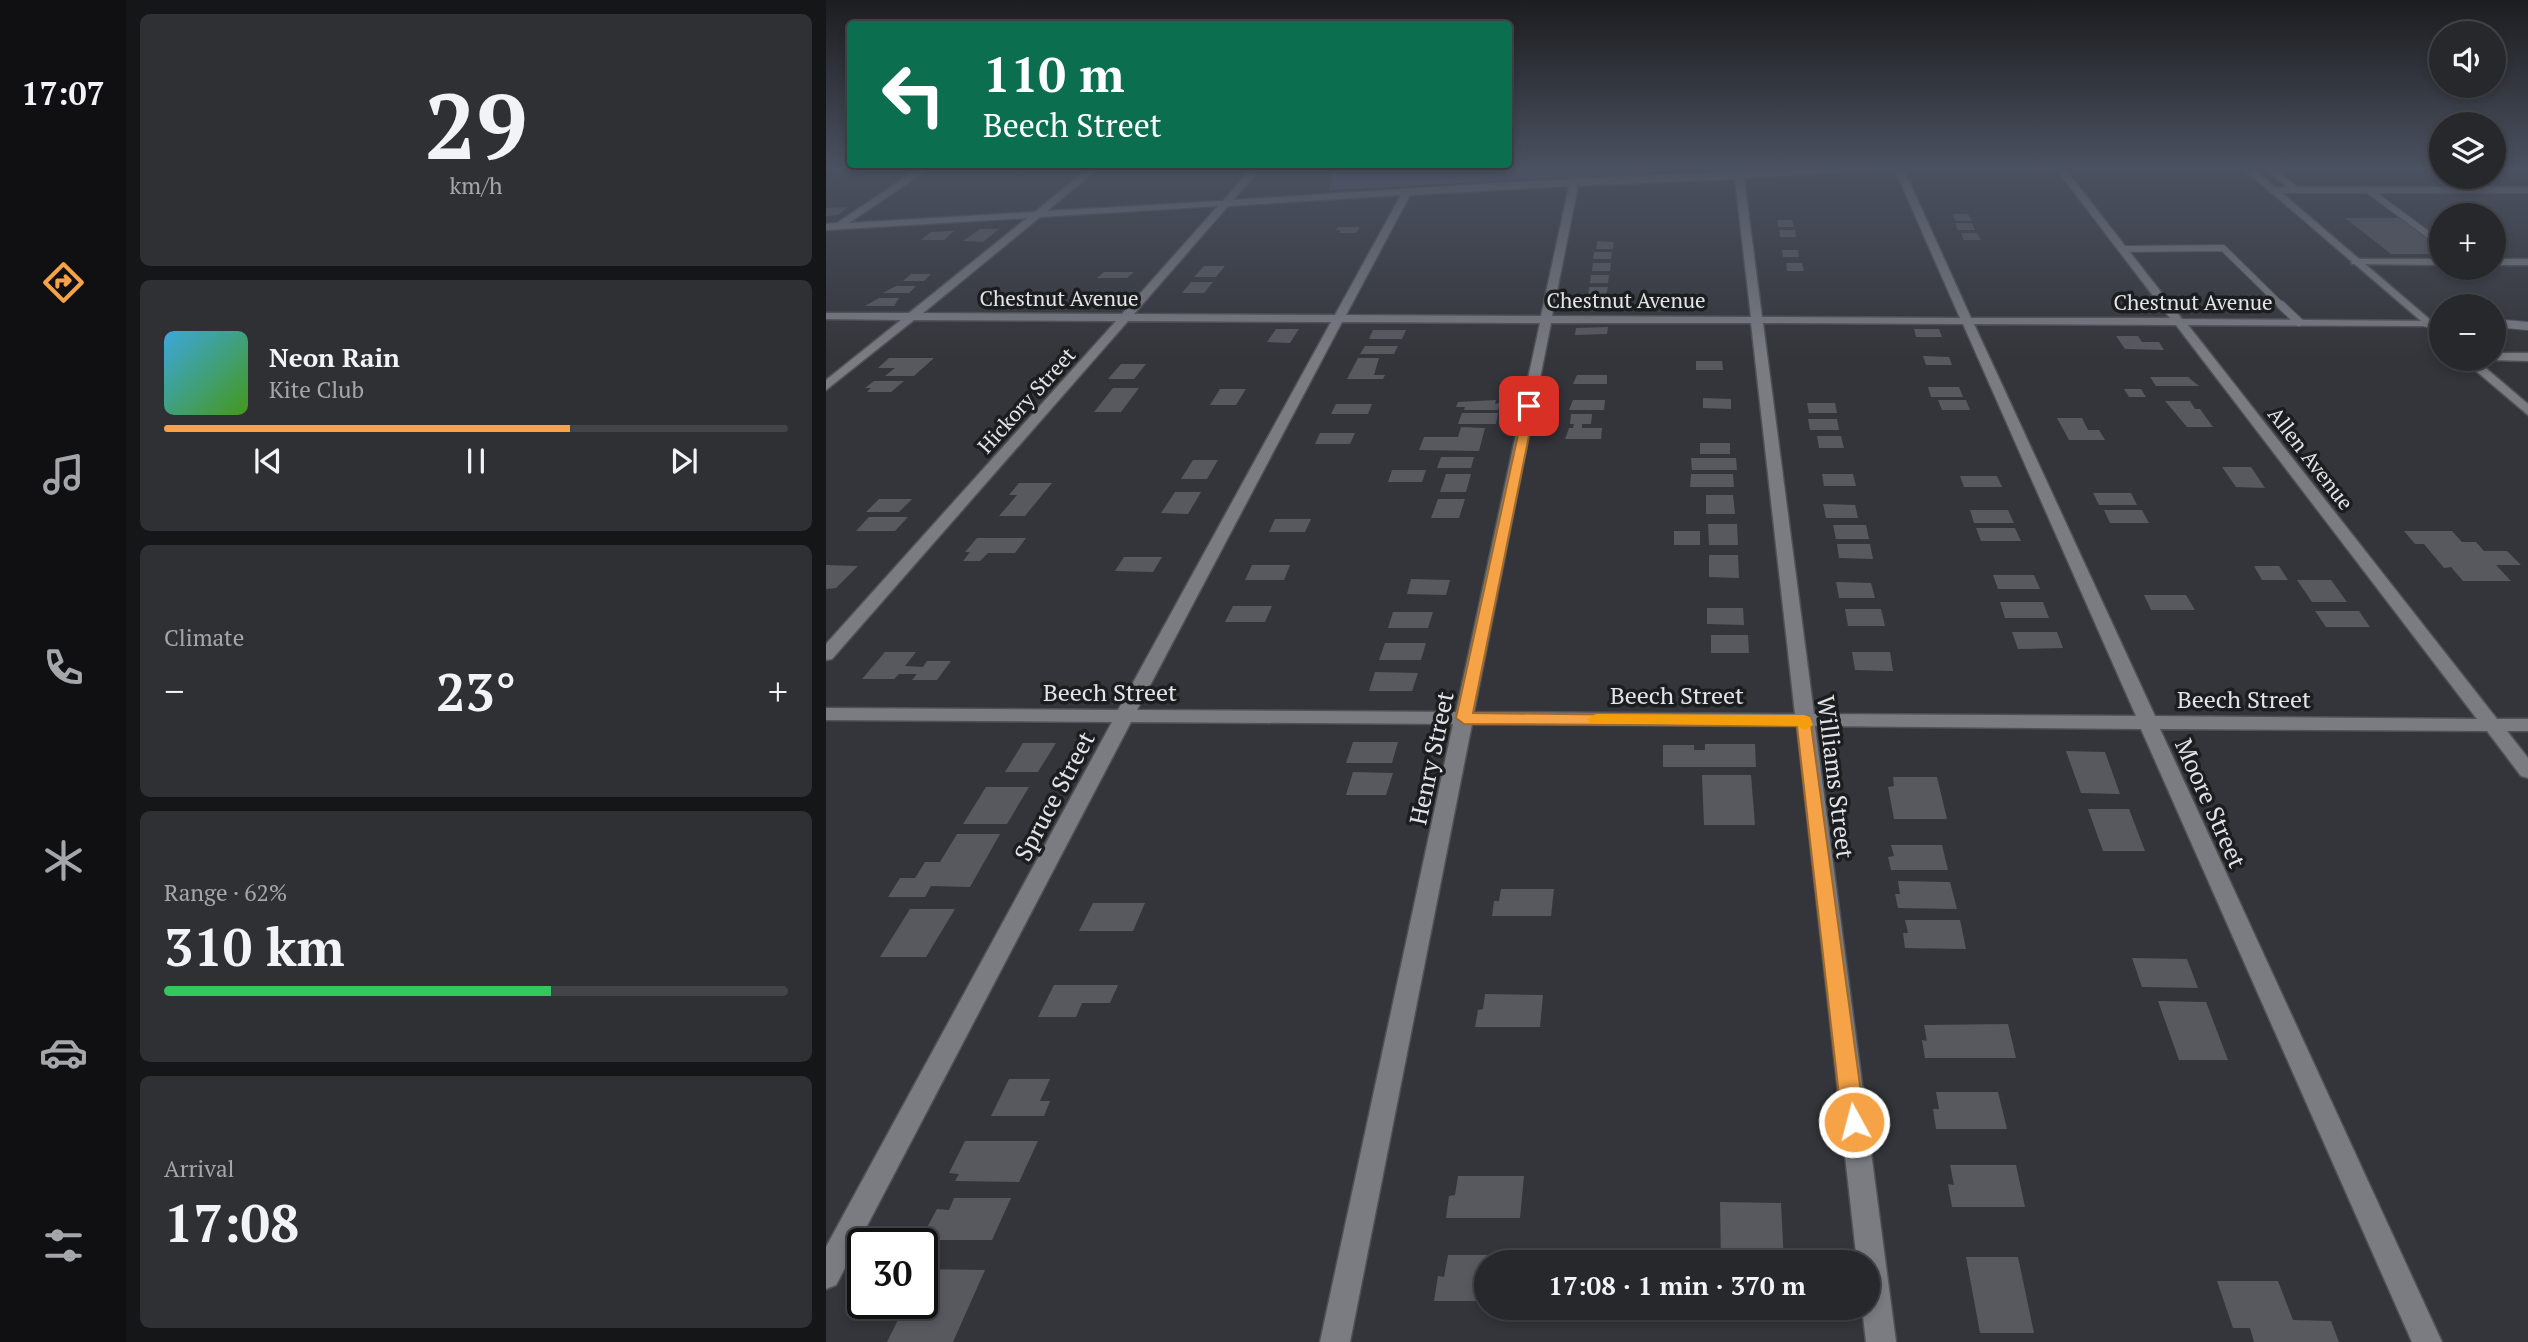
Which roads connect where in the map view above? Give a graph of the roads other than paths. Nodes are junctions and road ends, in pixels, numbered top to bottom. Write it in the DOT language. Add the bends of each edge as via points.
graph roads {
  1 [pos="1014,233"];
  2 [pos="1200,233"];
  3 [pos="1385,233"];
  4 [pos="1564,233"];
  5 [pos="1746,233"];
  6 [pos="1927,233"];
  7 [pos="2109,233"];
  8 [pos="2321,233"];
  9 [pos="2121,249"];
  10 [pos="2356,262"];
  11 [pos="2429,262"];
  12 [pos="2506,262"];
  13 [pos="2528,262"];
  14 [pos="826,316"];
  15 [pos="911,316"];
  16 [pos="1125,317"];
  17 [pos="1339,318"];
  18 [pos="1547,319"];
  19 [pos="1756,320"];
  20 [pos="1967,321"];
  21 [pos="2178,322"];
  22 [pos="2299,322"];
  23 [pos="2427,323"];
  24 [pos="2506,323"];
  25 [pos="2528,326"];
  26 [pos="2506,357"];
  27 [pos="2528,357"];
  28 [pos="2482,371"];
  29 [pos="826,386"];
  30 [pos="2528,411"];
  31 [pos="826,655"];
  32 [pos="826,714"];
  33 [pos="1124,716"];
  34 [pos="1464,718"];
  35 [pos="1804,721"];
  36 [pos="2148,723"];
  37 [pos="2492,725"];
  38 [pos="2528,725"];
  39 [pos="2528,771"];
  40 [pos="826,1275"];
  41 [pos="1335,1342"];
  42 [pos="1881,1342"];
  43 [pos="2427,1342"];
  1 -- 15 [label="street"];
  2 -- 16 [label="street, Hickory Street"];
  3 -- 17 [label="street, Spruce Street"];
  4 -- 18 [label="street, Henry Street"];
  5 -- 19 [label="street, Williams Street"];
  6 -- 20 [label="street, Moore Street"];
  7 -- 9 [label="street, Allen Avenue"];
  8 -- 10 [label="street"];
  9 -- 21 [label="street, Allen Avenue"];
  9 -- 22 [label="lane" via="2223,248"];
  10 -- 11 [label="street"];
  10 -- 23 [label="street"];
  12 -- 13 [label="street"];
  14 -- 15 [label="street, Chestnut Avenue"];
  15 -- 16 [label="street, Chestnut Avenue"];
  15 -- 29 [label="street"];
  16 -- 17 [label="street, Chestnut Avenue"];
  16 -- 31 [label="street, Hickory Street"];
  17 -- 18 [label="street, Chestnut Avenue"];
  17 -- 33 [label="street, Spruce Street"];
  18 -- 19 [label="street, Chestnut Avenue"];
  18 -- 34 [label="street, Henry Street"];
  19 -- 20 [label="street, Chestnut Avenue"];
  19 -- 35 [label="street, Williams Street"];
  20 -- 21 [label="street, Chestnut Avenue"];
  20 -- 36 [label="street, Moore Street"];
  21 -- 22 [label="street, Chestnut Avenue"];
  21 -- 37 [label="street, Allen Avenue"];
  22 -- 23 [label="street, Chestnut Avenue"];
  24 -- 25 [label="lane"];
  26 -- 27 [label="street"];
  28 -- 30 [label="street"];
  32 -- 33 [label="street, Beech Street"];
  33 -- 34 [label="street, Beech Street"];
  33 -- 40 [label="street, Spruce Street"];
  34 -- 35 [label="street, Beech Street"];
  34 -- 41 [label="street, Henry Street"];
  35 -- 36 [label="street, Beech Street"];
  35 -- 42 [label="street, Williams Street"];
  36 -- 37 [label="street, Beech Street"];
  36 -- 43 [label="street, Moore Street"];
  37 -- 38 [label="street, Beech Street"];
  37 -- 39 [label="street, Allen Avenue"];
}
